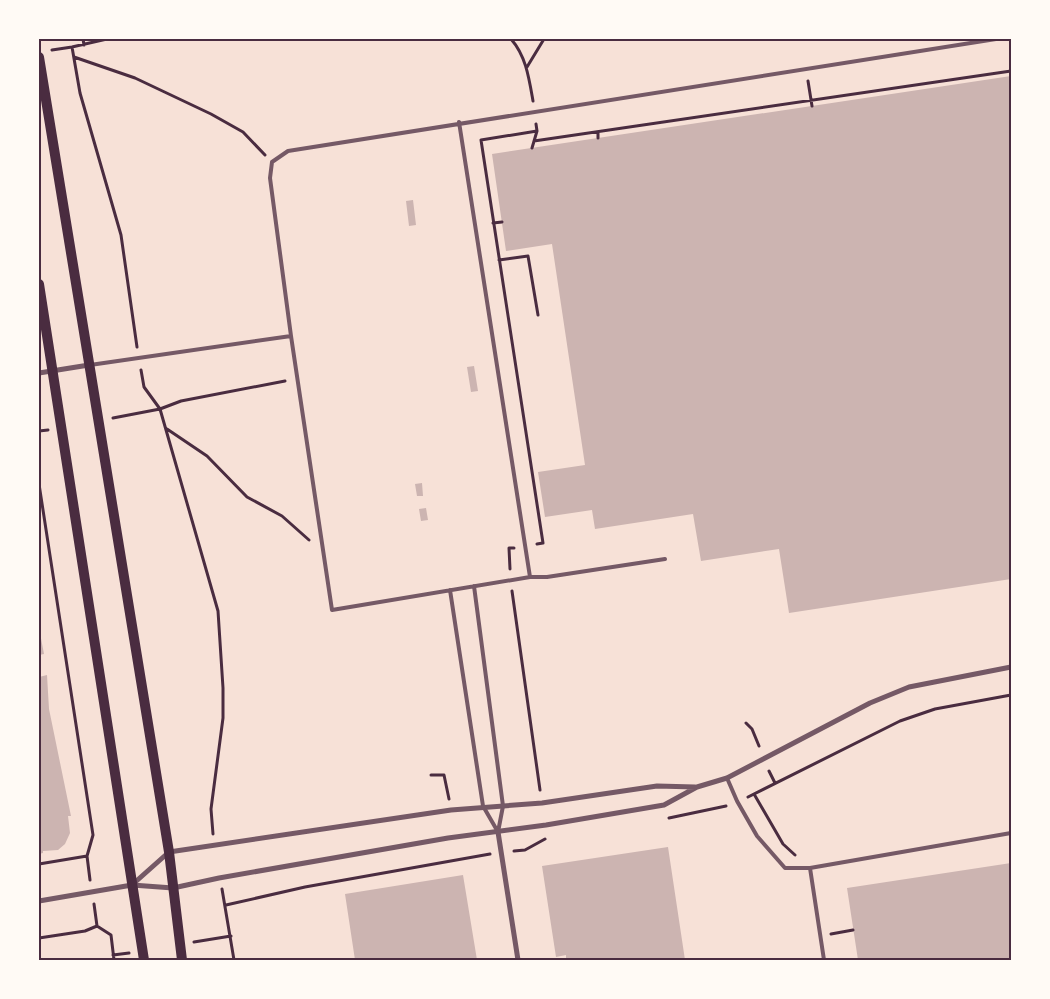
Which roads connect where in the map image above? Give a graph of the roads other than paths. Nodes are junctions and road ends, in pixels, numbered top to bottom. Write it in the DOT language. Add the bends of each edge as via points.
graph roads {
  1 [pos="996,39"];
  2 [pos="43,54"];
  3 [pos="459,122"];
  4 [pos="39,284"];
  5 [pos="291,336"];
  6 [pos="89,365"];
  7 [pos="52,371"];
  8 [pos="39,373"];
  9 [pos="665,559"];
  10 [pos="530,577"];
  11 [pos="474,586"];
  12 [pos="450,590"];
  13 [pos="1011,667"];
  14 [pos="727,778"];
  15 [pos="697,787"];
  16 [pos="483,806"];
  17 [pos="503,806"];
  18 [pos="498,832"];
  19 [pos="1011,833"];
  20 [pos="169,852"];
  21 [pos="810,868"];
  22 [pos="132,885"];
  23 [pos="173,888"];
  24 [pos="39,901"];
  25 [pos="144,960"];
  26 [pos="182,960"];
  27 [pos="518,960"];
  28 [pos="824,960"];
  1 -- 3 [label="lane"];
  2 -- 6 [label="main road"];
  3 -- 5 [label="lane" via="288,150 272,162 270,178"];
  3 -- 10 [label="lane"];
  4 -- 7 [label="main road"];
  5 -- 6 [label="lane"];
  5 -- 12 [label="lane" via="332,610"];
  6 -- 7 [label="street"];
  6 -- 20 [label="main road"];
  7 -- 8 [label="street"];
  7 -- 22 [label="main road"];
  9 -- 10 [label="lane"];
  10 -- 11 [label="lane"];
  11 -- 12 [label="lane"];
  11 -- 17 [label="lane"];
  12 -- 16 [label="lane"];
  13 -- 14 [label="street" via="909,687 870,703"];
  14 -- 15 [label="street"];
  14 -- 21 [label="lane" via="756,836 785,868"];
  15 -- 17 [label="street" via="657,786"];
  15 -- 18 [label="street" via="664,805"];
  16 -- 17 [label="street"];
  16 -- 18 [label="lane"];
  16 -- 20 [label="street"];
  17 -- 18 [label="lane"];
  18 -- 23 [label="street" via="448,838"];
  18 -- 27 [label="street"];
  19 -- 21 [label="lane"];
  20 -- 22 [label="street"];
  20 -- 23 [label="main road"];
  21 -- 28 [label="lane"];
  22 -- 23 [label="street"];
  22 -- 24 [label="street"];
  22 -- 25 [label="main road"];
  23 -- 26 [label="main road"];
}
